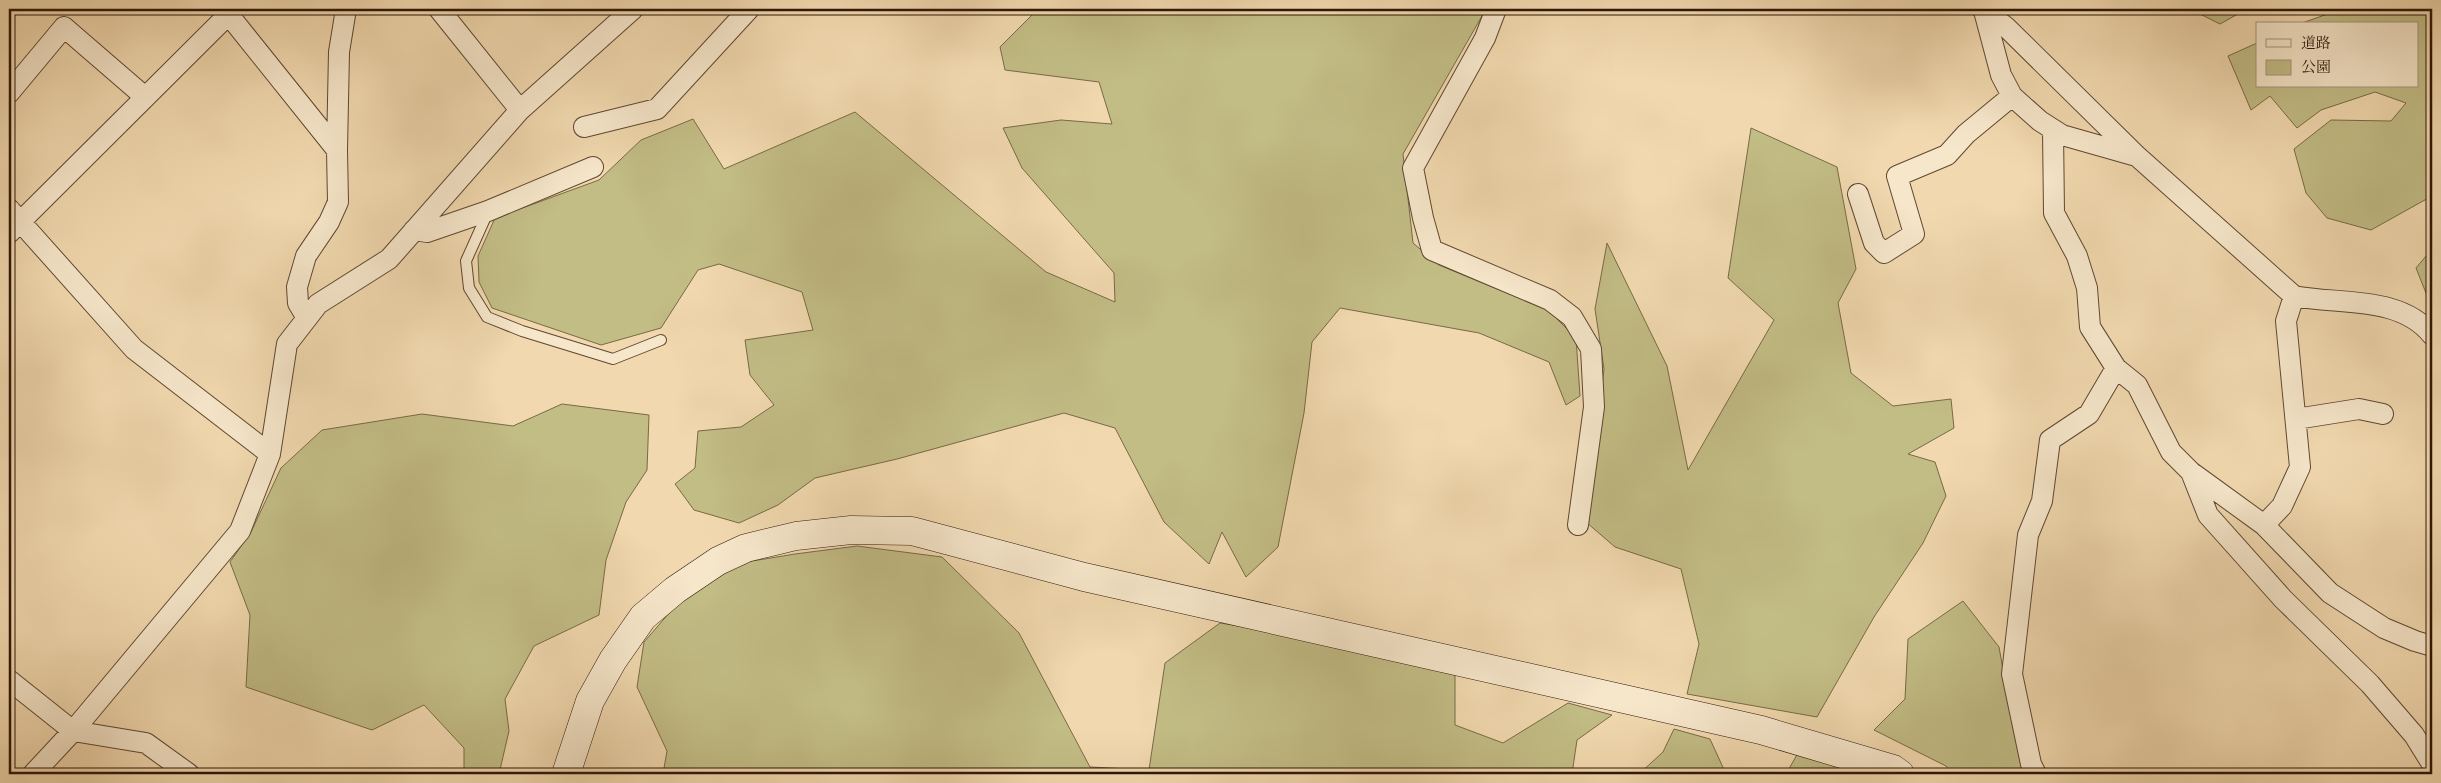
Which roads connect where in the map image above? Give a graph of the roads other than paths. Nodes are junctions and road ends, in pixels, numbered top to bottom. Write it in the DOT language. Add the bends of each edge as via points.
graph roads {
  1 [pos="346,9"];
  2 [pos="439,9"];
  3 [pos="633,9"];
  4 [pos="749,9"];
  5 [pos="1496,9"];
  6 [pos="229,10"];
  7 [pos="1983,10"];
  8 [pos="9,93"];
  9 [pos="2012,96"];
  10 [pos="145,97"];
  11 [pos="520,110"];
  12 [pos="584,127"];
  13 [pos="2053,130"];
  14 [pos="337,150"];
  15 [pos="2138,157"];
  16 [pos="593,168"];
  17 [pos="1858,194"];
  18 [pos="488,211"];
  19 [pos="12,222"];
  20 [pos="414,230"];
  21 [pos="2294,296"];
  22 [pos="307,318"];
  23 [pos="2432,335"];
  24 [pos="661,340"];
  25 [pos="2116,368"];
  26 [pos="2383,414"];
  27 [pos="2296,419"];
  28 [pos="270,454"];
  29 [pos="2191,472"];
  30 [pos="1578,525"];
  31 [pos="2264,525"];
  32 [pos="2432,646"];
  33 [pos="9,680"];
  34 [pos="72,731"];
  35 [pos="2432,764"];
  36 [pos="33,774"];
  37 [pos="189,774"];
  38 [pos="566,774"];
  39 [pos="1900,774"];
  40 [pos="2036,774"];
  1 -- 14 [label="street" via="339,52"];
  2 -- 11 [label="street"];
  3 -- 11 [label="street"];
  4 -- 12 [label="street" via="657,109"];
  5 -- 30 [label="street" via="1485,38 1413,168 1432,250 1550,300 1572,317 1591,349 1594,407"];
  6 -- 10 [label="street"];
  6 -- 14 [label="street"];
  7 -- 9 [label="street" via="2001,75"];
  7 -- 15 [label="street" via="2006,27"];
  8 -- 10 [label="street" via="64,26"];
  9 -- 13 [label="street"];
  9 -- 17 [label="street" via="1966,134 1947,155 1897,176 1914,234 1884,253 1874,243"];
  10 -- 19 [label="street"];
  11 -- 20 [label="street"];
  13 -- 15 [label="street"];
  13 -- 25 [label="street" via="2054,213 2077,256 2087,288 2090,327"];
  14 -- 22 [label="street" via="338,202 306,256 297,287 298,303"];
  15 -- 21 [label="street"];
  16 -- 18 [label="street"];
  18 -- 20 [label="street" via="427,232"];
  18 -- 24 [label="lane" via="466,261 469,288 487,317 613,359"];
  19 -- 28 [label="street" via="134,349"];
  20 -- 22 [label="street" via="388,259 318,304"];
  21 -- 23 [label="street" via="2384,307 2410,315"];
  21 -- 27 [label="street" via="2286,321"];
  22 -- 28 [label="street" via="287,344"];
  25 -- 29 [label="street" via="2137,385 2171,452"];
  25 -- 40 [label="street" via="2089,414 2050,440 2042,501 2028,536 2012,674 2031,764"];
  26 -- 27 [label="street" via="2359,409"];
  27 -- 31 [label="street" via="2300,467 2282,506"];
  28 -- 34 [label="street" via="240,531"];
  29 -- 31 [label="street"];
  29 -- 35 [label="street" via="2208,515 2283,599 2370,684 2414,735"];
  31 -- 32 [label="street" via="2330,592 2384,628"];
  33 -- 34 [label="street"];
  34 -- 36 [label="street"];
  34 -- 37 [label="street" via="146,743"];
  38 -- 39 [label="street" via="590,701 643,617 718,561 746,548 796,536 851,530 912,531 1084,577 1761,730 1893,769"];
}
